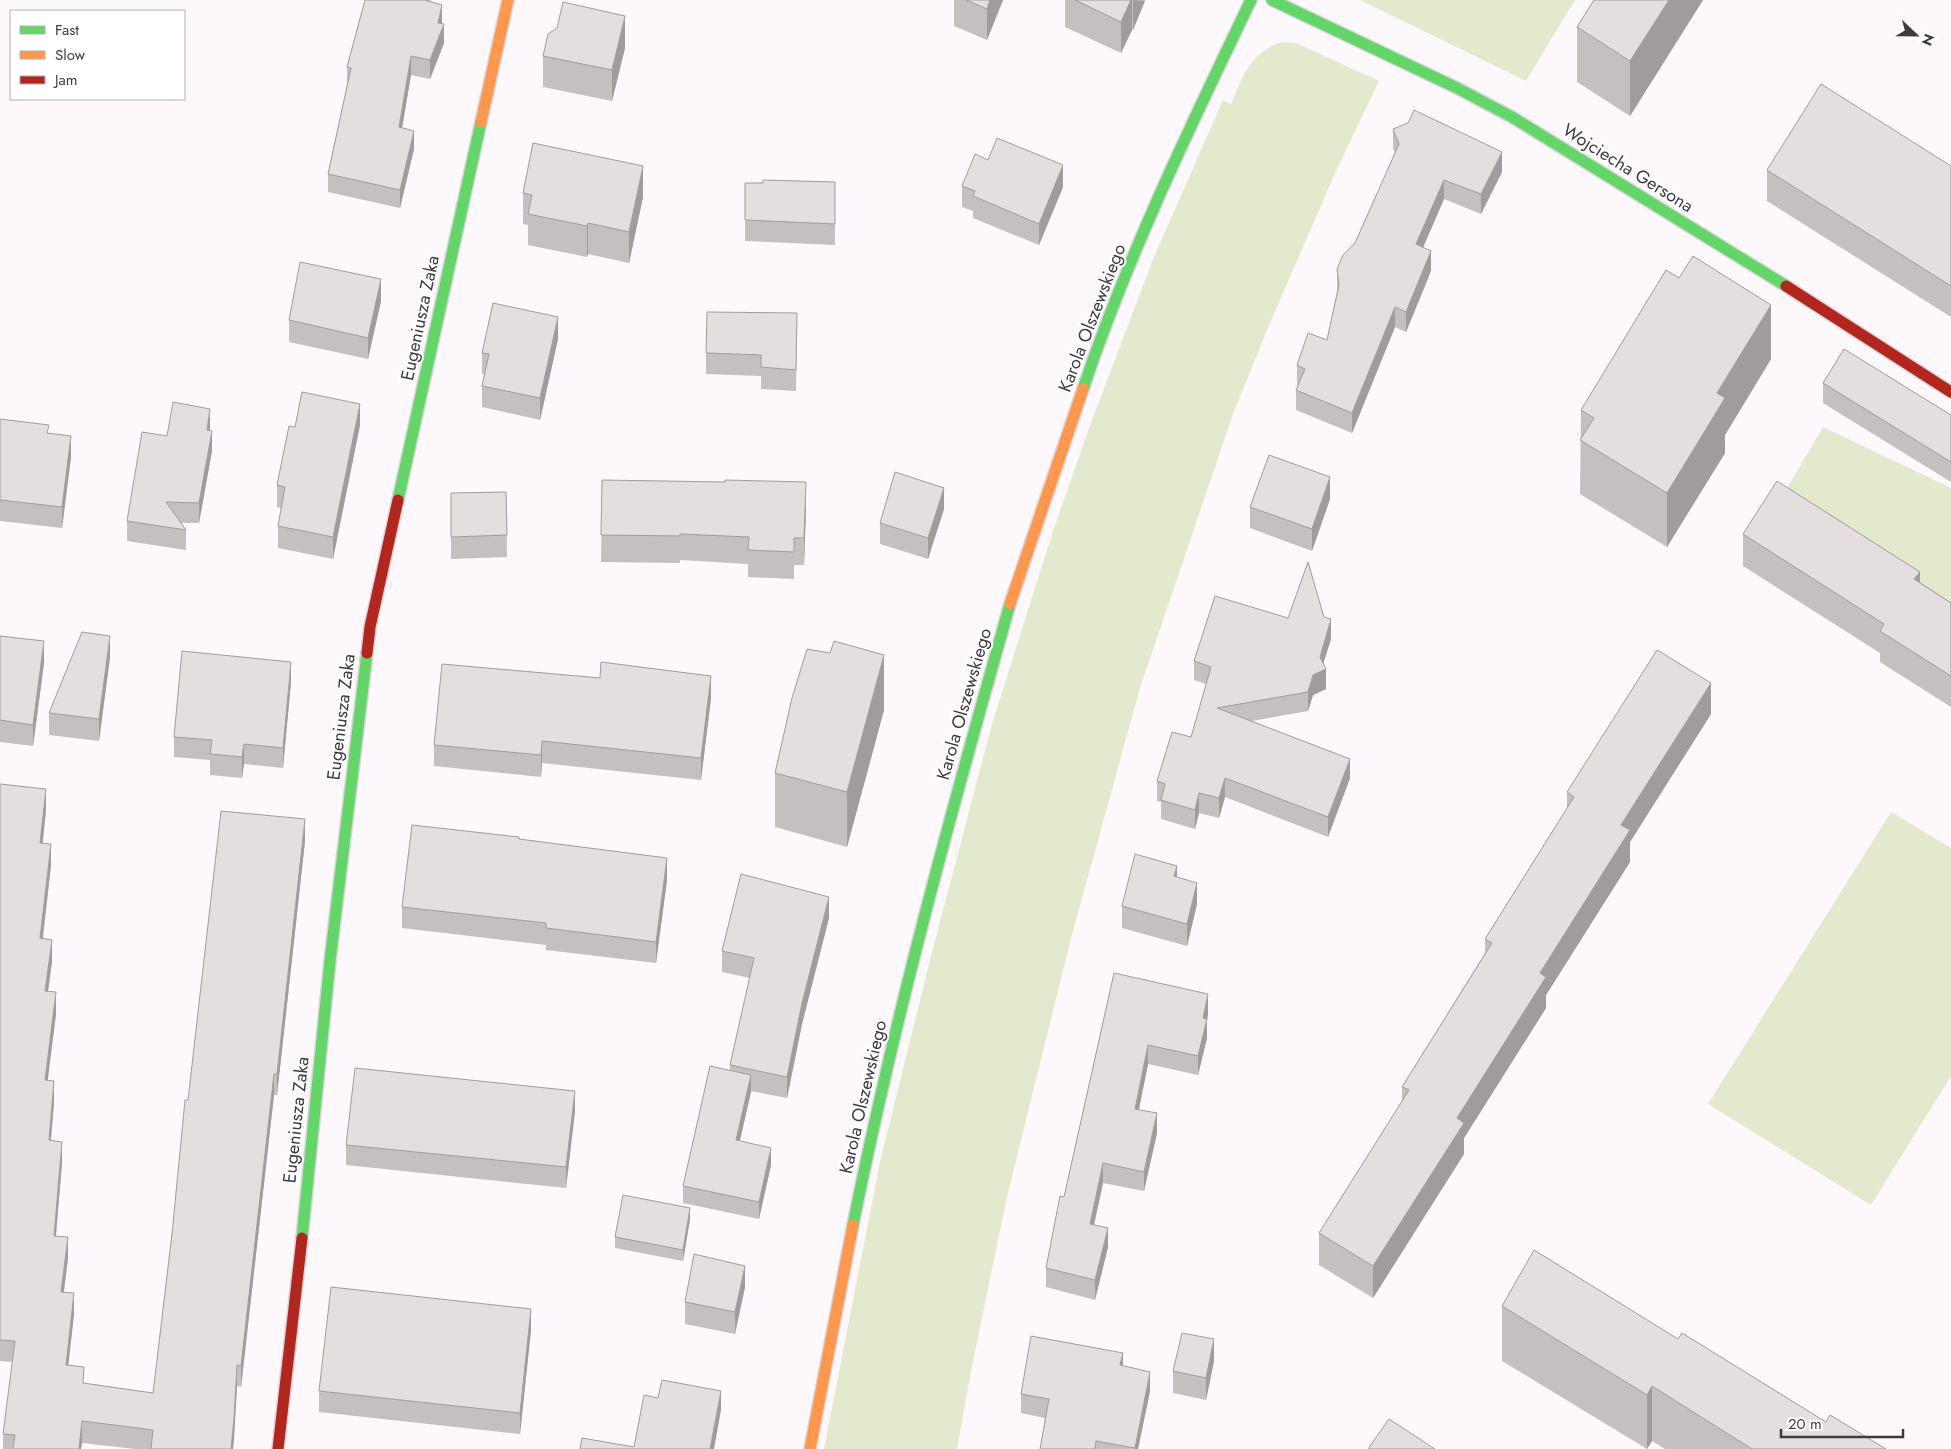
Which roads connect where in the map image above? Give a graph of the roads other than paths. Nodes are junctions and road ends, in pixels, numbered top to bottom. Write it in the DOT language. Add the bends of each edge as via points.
graph roads {
  1 [pos="508,0"];
  2 [pos="1251,0"];
  3 [pos="1272,0"];
  4 [pos="1951,392"];
  5 [pos="278,1449"];
  6 [pos="810,1449"];
  1 -- 5 [label="street, Eugeniusza Zaka" via="370,626 330,961"];
  2 -- 6 [label="street, Karola Olszewskiego" via="1176,156 1101,334 1012,598 966,758 876,1110"];
  3 -- 4 [label="street, Wojciecha Gersona" via="1512,117"];
}
